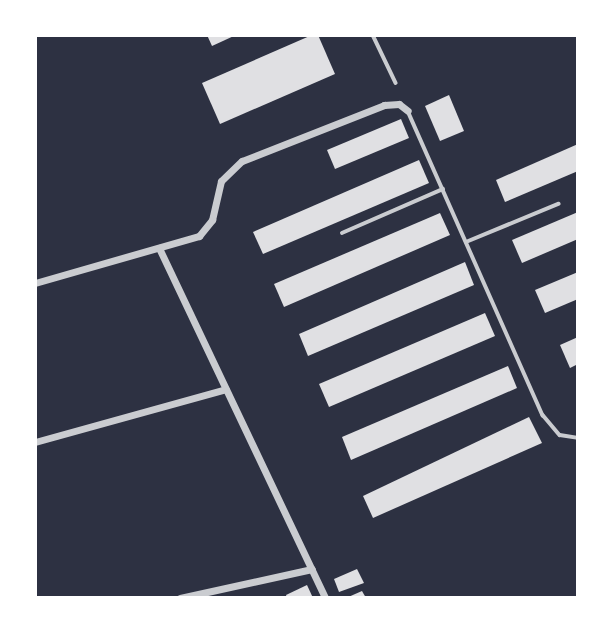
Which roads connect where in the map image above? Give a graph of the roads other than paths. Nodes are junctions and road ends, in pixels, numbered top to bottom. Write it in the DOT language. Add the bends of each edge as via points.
graph roads {
  1 [pos="373,35"];
  2 [pos="396,83"];
  3 [pos="408,111"];
  4 [pos="443,189"];
  5 [pos="558,204"];
  6 [pos="342,233"];
  7 [pos="466,243"];
  8 [pos="159,248"];
  9 [pos="35,283"];
  10 [pos="226,389"];
  11 [pos="578,438"];
  12 [pos="35,442"];
  13 [pos="312,569"];
  14 [pos="230,587"];
  15 [pos="180,598"];
  16 [pos="233,598"];
  17 [pos="325,598"];
  1 -- 2 [label="lane"];
  3 -- 4 [label="lane"];
  3 -- 8 [label="street" via="399,104 384,104 242,161 221,181 205,232"];
  4 -- 6 [label="lane"];
  4 -- 7 [label="lane"];
  5 -- 7 [label="lane"];
  7 -- 11 [label="lane" via="543,415 560,435"];
  8 -- 9 [label="street"];
  8 -- 10 [label="street"];
  10 -- 12 [label="street"];
  10 -- 13 [label="street"];
  13 -- 14 [label="street"];
  13 -- 17 [label="street"];
  14 -- 15 [label="street"];
  14 -- 16 [label="street"];
}
